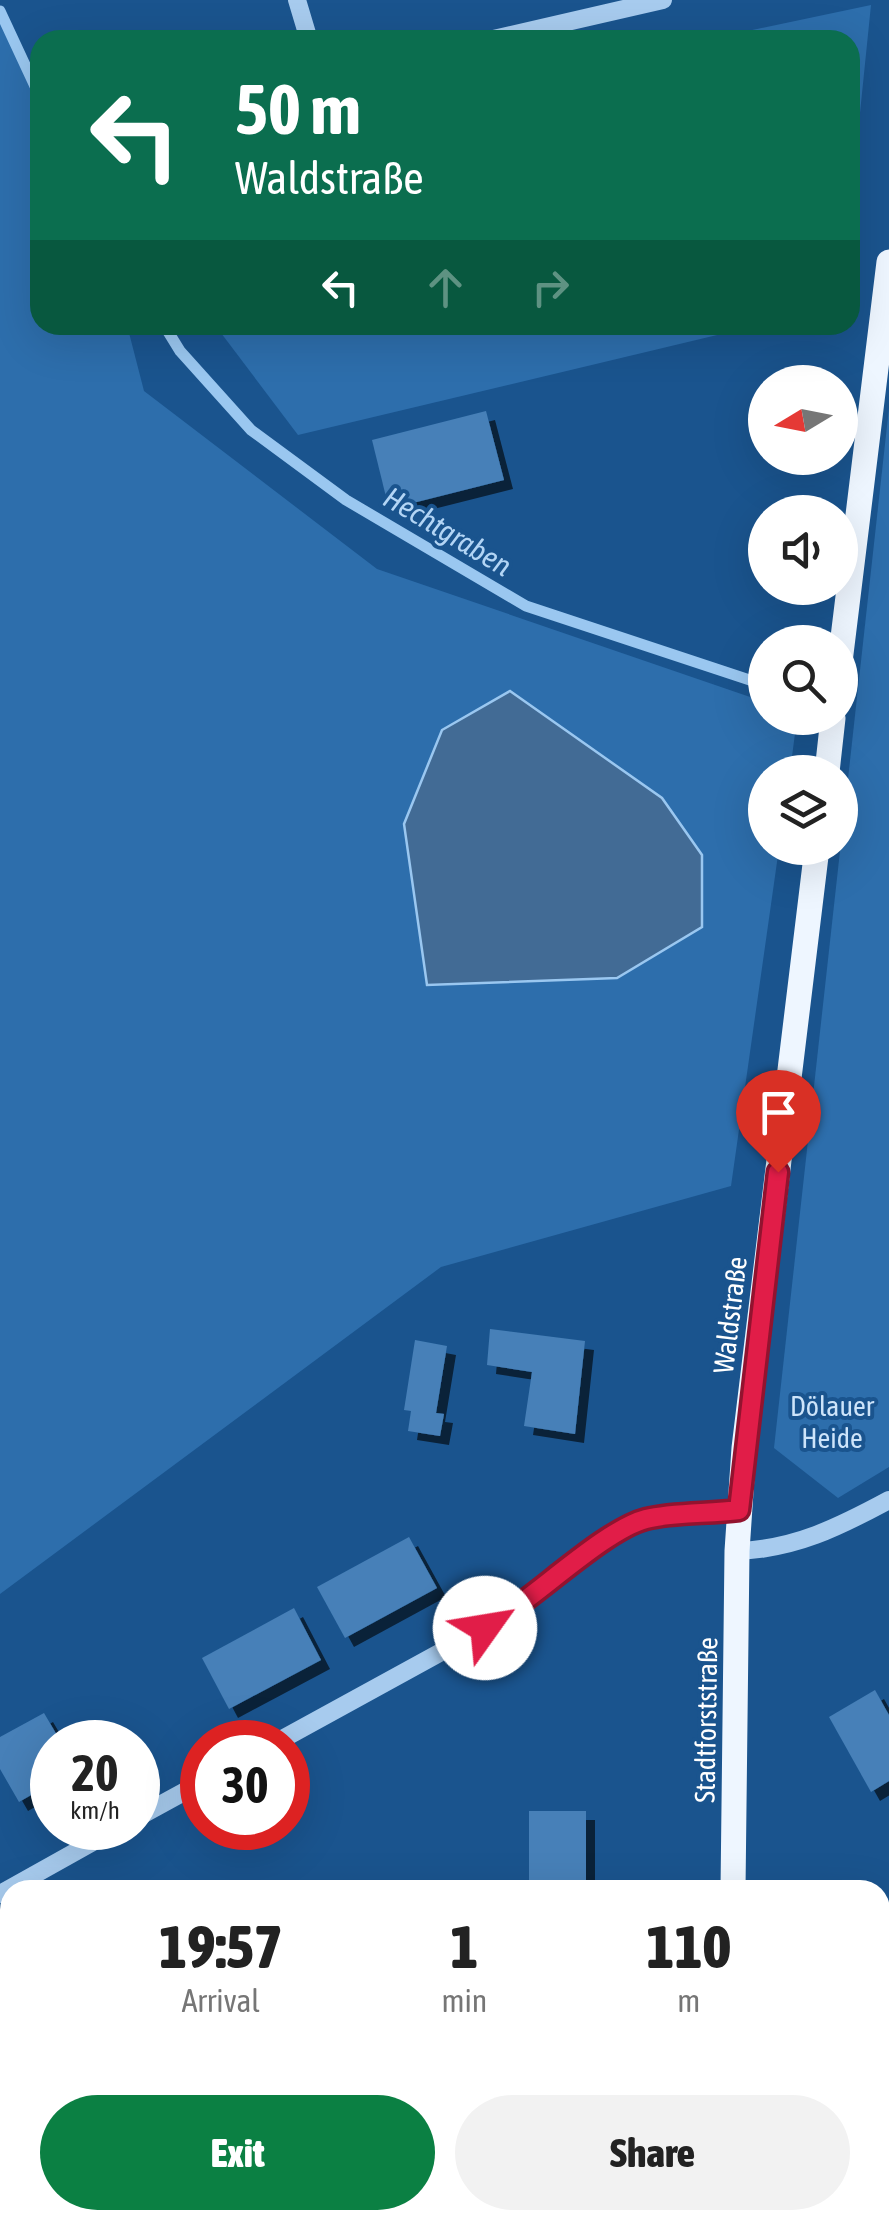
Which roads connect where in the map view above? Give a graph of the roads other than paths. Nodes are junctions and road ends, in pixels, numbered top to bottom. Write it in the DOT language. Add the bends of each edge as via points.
graph roads {
  1 [pos="297,0"];
  2 [pos="663,0"];
  3 [pos="306,30"];
  4 [pos="532,30"];
  5 [pos="889,262"];
  6 [pos="845,625"];
  7 [pos="816,865"];
  8 [pos="889,1500"];
  9 [pos="739,1510"];
  10 [pos="737,1552"];
  11 [pos="310,1723"];
  12 [pos="79,1850"];
  13 [pos="25,1880"];
  14 [pos="733,1880"];
  1 -- 3 [label="street"];
  2 -- 4 [label="street"];
  5 -- 6 [label="main road"];
  7 -- 9 [label="main road, Waldstraße"];
  8 -- 10 [label="street" via="813,1538 777,1550"];
  9 -- 10 [label="main road, Waldstraße"];
  9 -- 11 [label="street" via="646,1519 617,1532 516,1611"];
  10 -- 14 [label="main road, Stadtforststraße"];
  12 -- 13 [label="street"];
}
